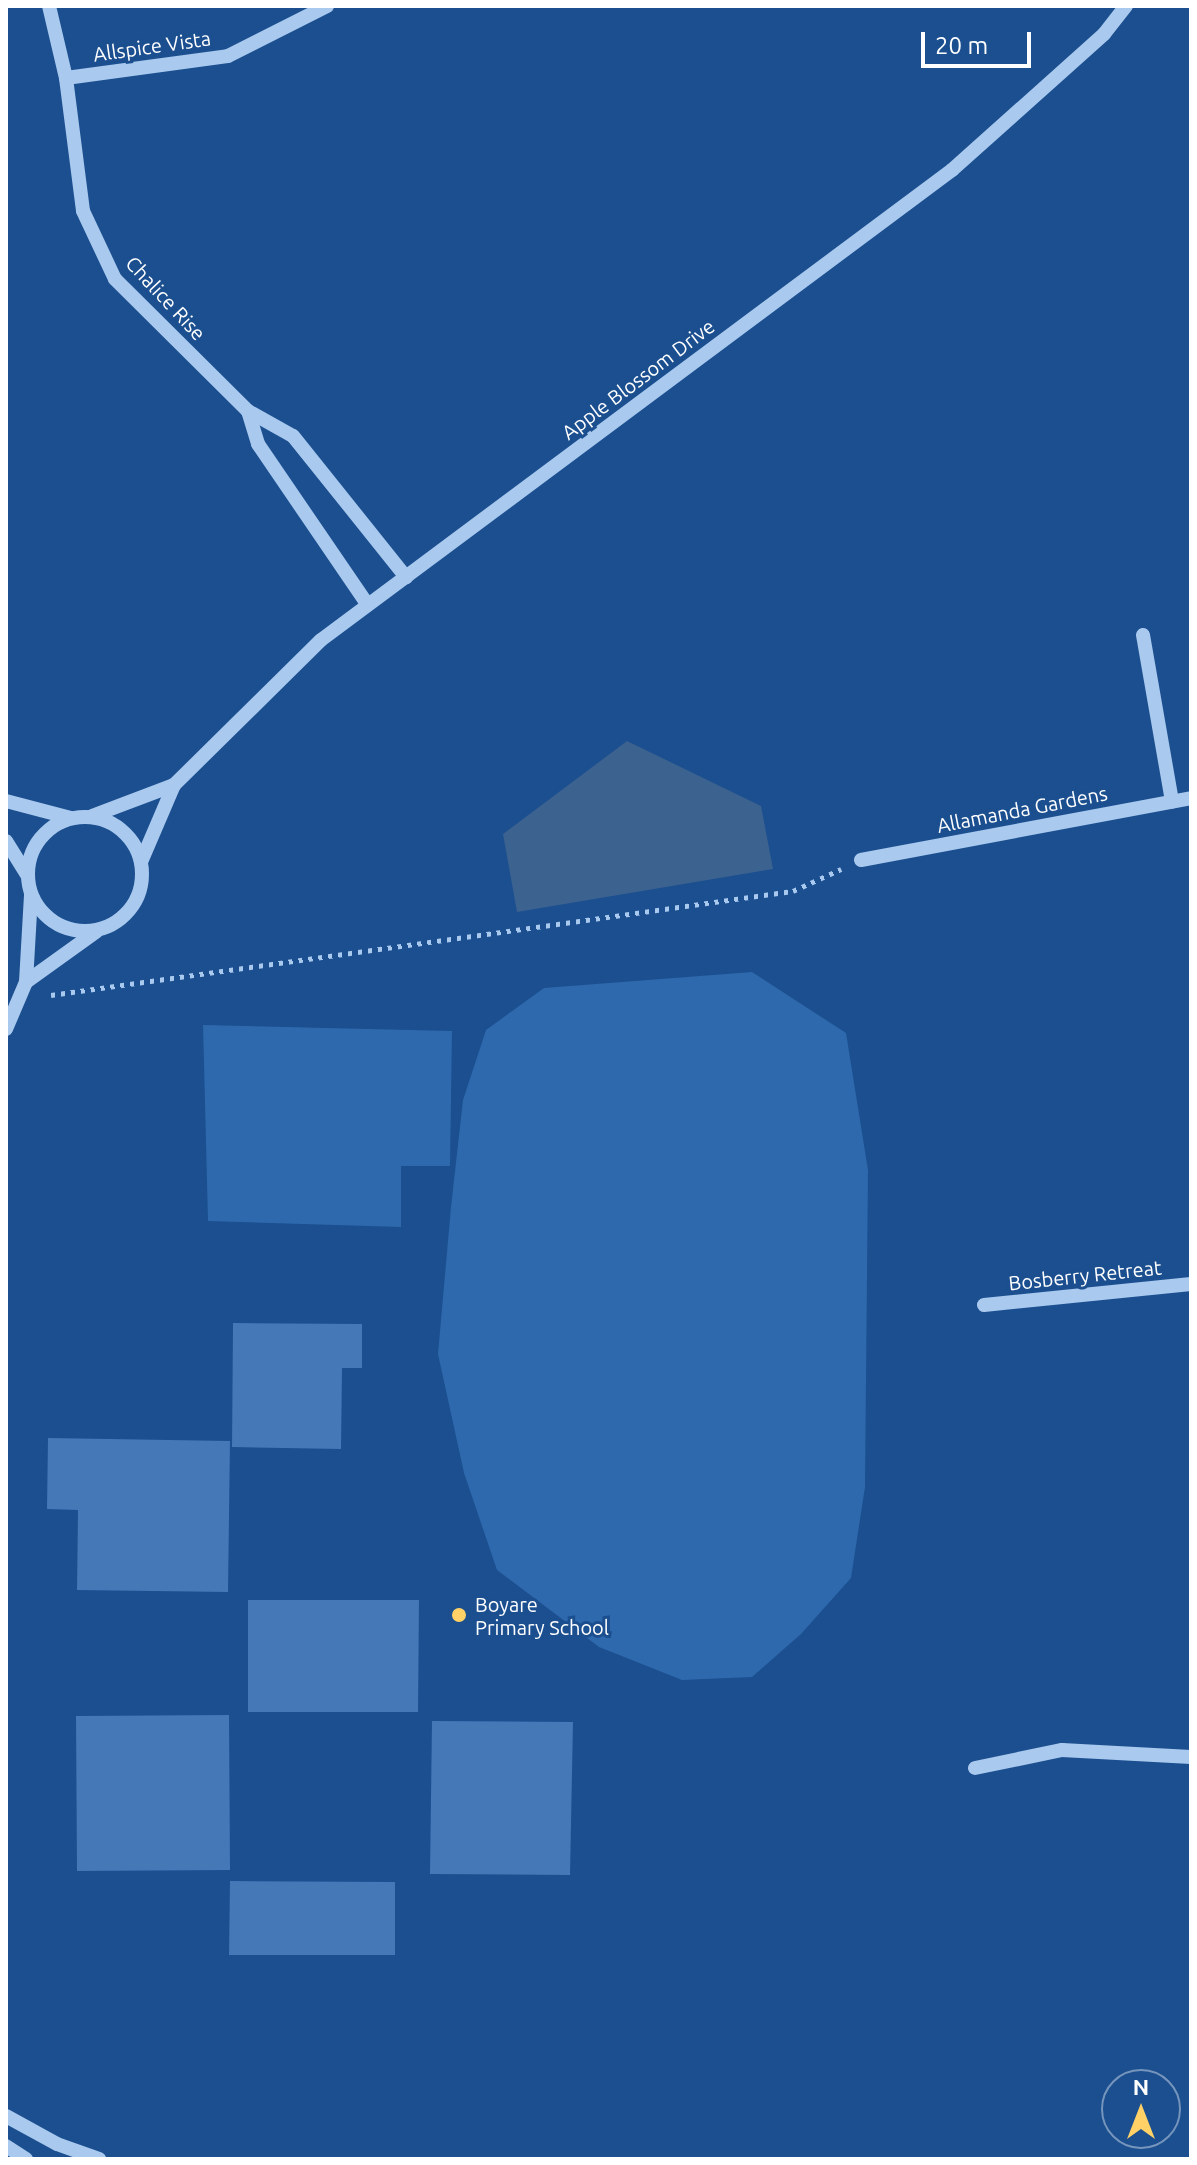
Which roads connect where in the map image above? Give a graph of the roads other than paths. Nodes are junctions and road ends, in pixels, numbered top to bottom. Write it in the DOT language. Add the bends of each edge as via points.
graph roads {
  1 [pos="49,6"];
  2 [pos="327,6"];
  3 [pos="1126,6"];
  4 [pos="66,78"];
  5 [pos="248,411"];
  6 [pos="406,577"];
  7 [pos="367,604"];
  8 [pos="1143,635"];
  9 [pos="174,785"];
  10 [pos="1191,798"];
  11 [pos="6,801"];
  12 [pos="1172,802"];
  13 [pos="92,816"];
  14 [pos="71,818"];
  15 [pos="6,841"];
  16 [pos="861,860"];
  17 [pos="141,862"];
  18 [pos="27,875"];
  19 [pos="31,893"];
  20 [pos="97,931"];
  21 [pos="26,982"];
  22 [pos="6,1029"];
  23 [pos="1191,1284"];
  24 [pos="984,1305"];
  25 [pos="1191,1757"];
  26 [pos="975,1768"];
  27 [pos="6,2116"];
  28 [pos="57,2144"];
  29 [pos="6,2146"];
  30 [pos="26,2159"];
  31 [pos="51,2159"];
  32 [pos="99,2159"];
  1 -- 4 [label="street, Chalice Rise"];
  2 -- 4 [label="street, Allspice Vista" via="228,56"];
  3 -- 6 [label="street, Apple Blossom Drive" via="1104,34 952,170"];
  4 -- 5 [label="street, Chalice Rise" via="83,211 115,279"];
  5 -- 6 [label="street, Chalice Rise" via="293,436"];
  5 -- 7 [label="street, Chalice Rise" via="258,444"];
  6 -- 7 [label="street, Apple Blossom Drive"];
  7 -- 9 [label="street, Apple Blossom Drive" via="321,640"];
  8 -- 12 [label="street"];
  9 -- 13 [label="street, Apple Blossom Drive"];
  9 -- 17 [label="street, Apple Blossom Drive"];
  10 -- 12 [label="street, Allamanda Gardens"];
  11 -- 14 [label="street"];
  12 -- 16 [label="street, Allamanda Gardens"];
  13 -- 14 [label="street"];
  13 -- 17 [label="street" via="111,822 135,843"];
  14 -- 18 [label="street" via="37,838"];
  15 -- 18 [label="street"];
  17 -- 20 [label="street" via="143,884 134,905 117,923"];
  18 -- 19 [label="street"];
  19 -- 20 [label="street" via="55,924 77,932"];
  19 -- 21 [label="street"];
  20 -- 21 [label="street"];
  21 -- 22 [label="street"];
  23 -- 24 [label="street, Bosberry Retreat"];
  25 -- 26 [label="street" via="1062,1750"];
  27 -- 28 [label="street"];
  28 -- 31 [label="street"];
  28 -- 32 [label="street"];
  29 -- 30 [label="street"];
}
